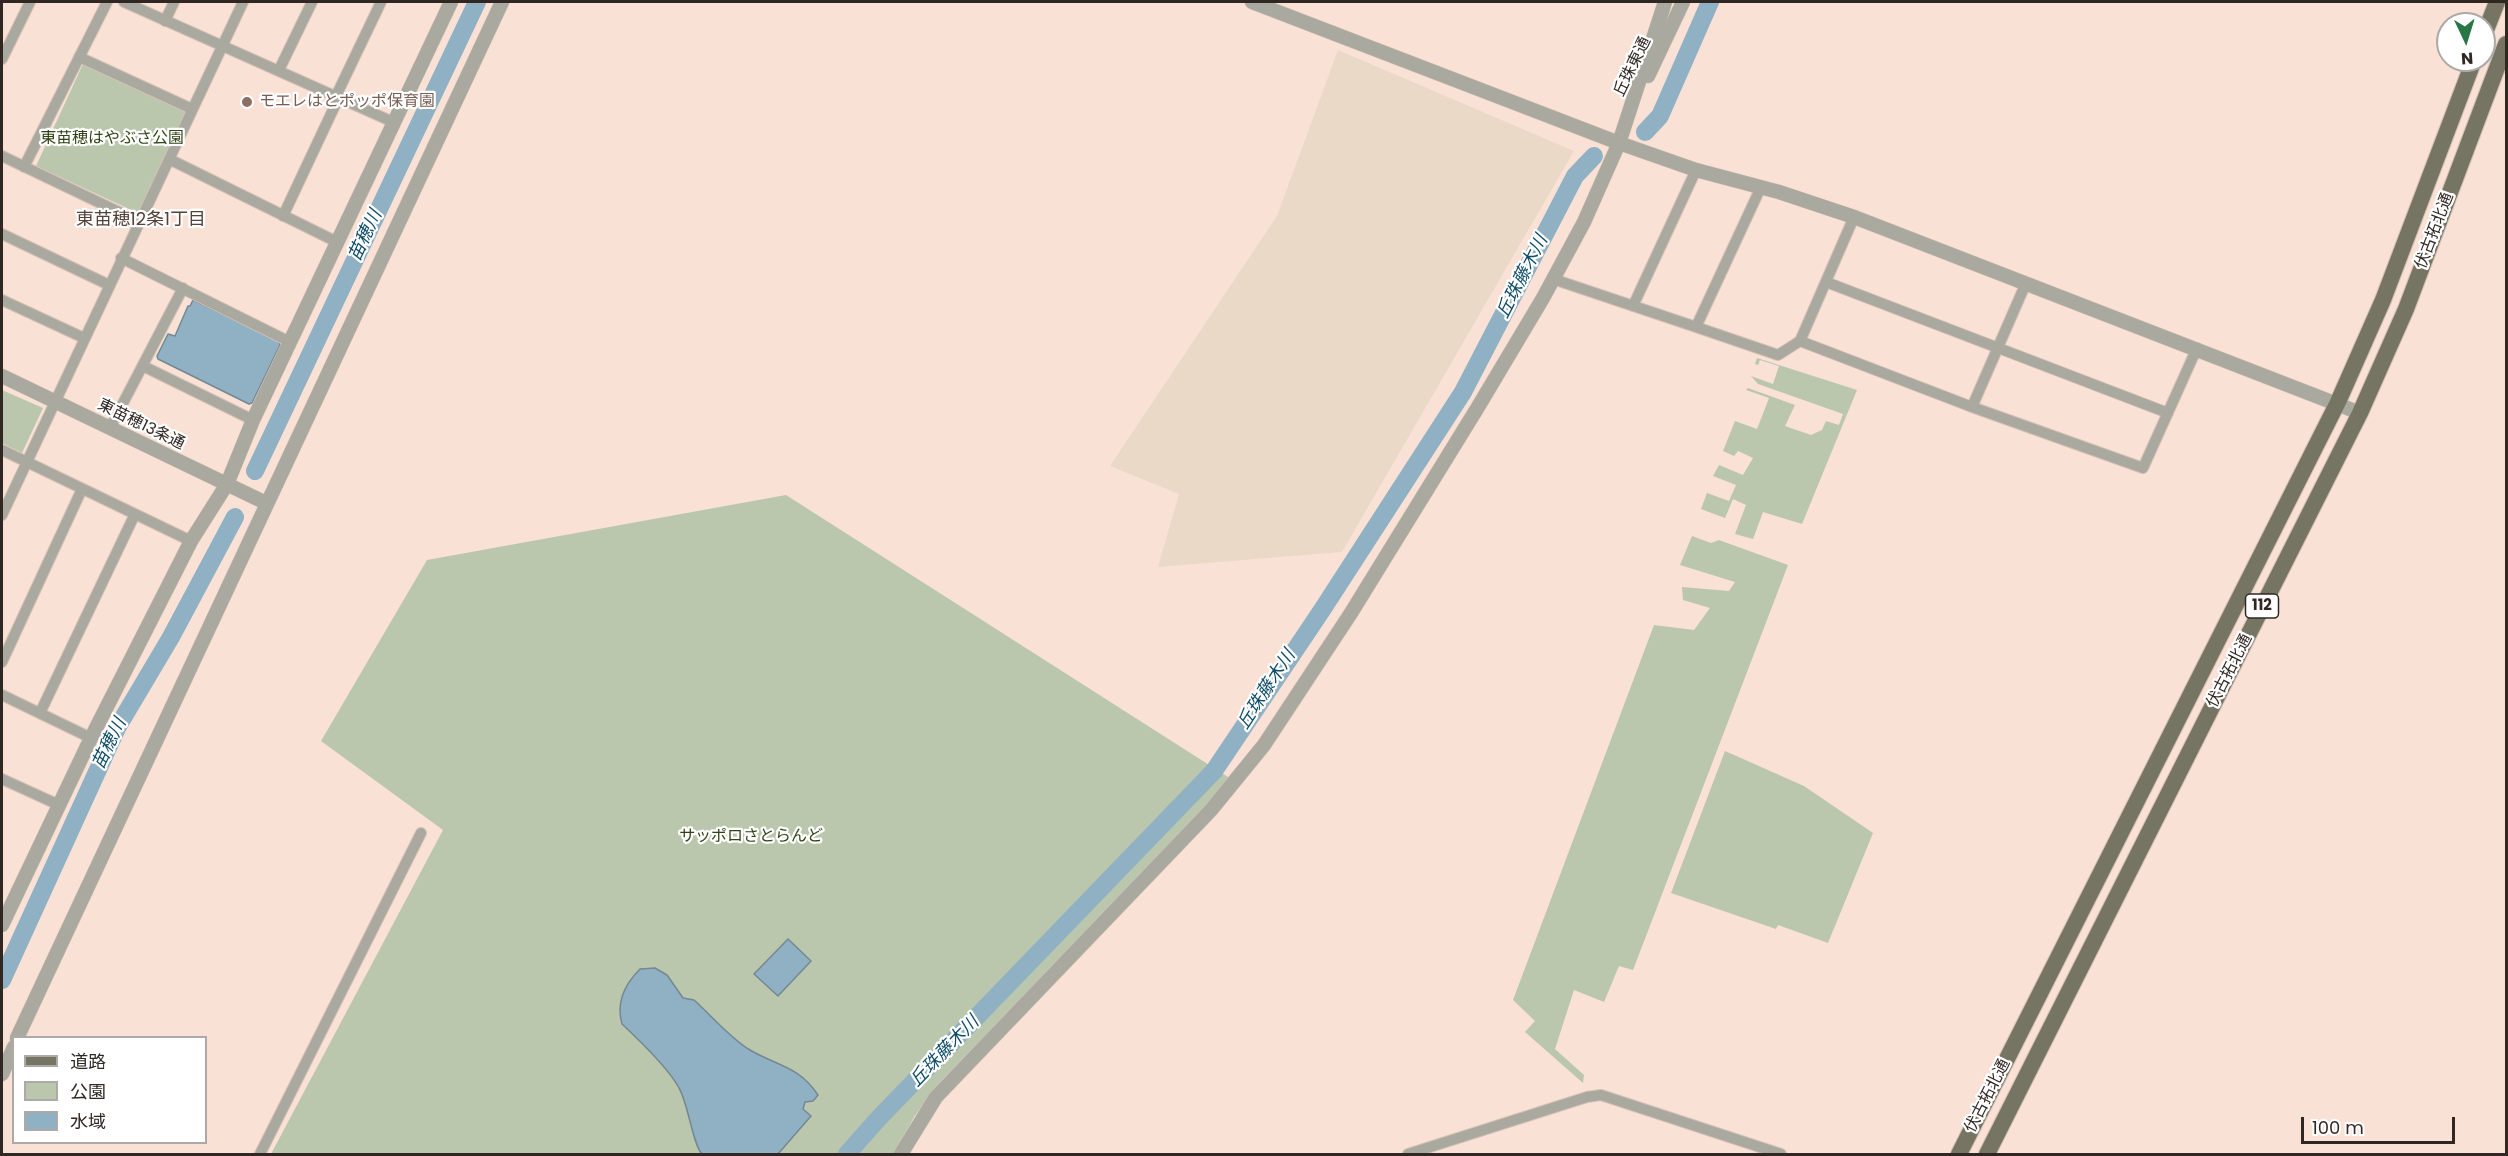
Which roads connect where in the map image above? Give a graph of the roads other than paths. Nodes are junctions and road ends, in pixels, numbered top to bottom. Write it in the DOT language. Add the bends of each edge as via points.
graph roads {
  1 [pos="30,2"];
  2 [pos="107,2"];
  3 [pos="124,2"];
  4 [pos="174,2"];
  5 [pos="243,2"];
  6 [pos="312,2"];
  7 [pos="381,2"];
  8 [pos="451,2"];
  9 [pos="502,2"];
  10 [pos="1252,2"];
  11 [pos="1665,2"];
  12 [pos="1683,2"];
  13 [pos="165,21"];
  14 [pos="2506,44"];
  15 [pos="222,46"];
  16 [pos="79,57"];
  17 [pos="2,59"];
  18 [pos="279,70"];
  19 [pos="2470,72"];
  20 [pos="337,96"];
  21 [pos="192,109"];
  22 [pos="1631,110"];
  23 [pos="393,122"];
  24 [pos="1619,143"];
  25 [pos="2,156"];
  26 [pos="169,159"];
  27 [pos="24,167"];
  28 [pos="1695,170"];
  29 [pos="1761,187"];
  30 [pos="283,216"];
  31 [pos="1854,217"];
  32 [pos="140,222"];
  33 [pos="2,234"];
  34 [pos="337,242"];
  35 [pos="121,258"];
  36 [pos="1553,279"];
  37 [pos="1827,282"];
  38 [pos="2026,283"];
  39 [pos="109,285"];
  40 [pos="183,288"];
  41 [pos="2,300"];
  42 [pos="1633,306"];
  43 [pos="1696,327"];
  44 [pos="84,338"];
  45 [pos="1800,341"];
  46 [pos="290,342"];
  47 [pos="1998,348"];
  48 [pos="2197,348"];
  49 [pos="143,366"];
  50 [pos="2,376"];
  51 [pos="54,401"];
  52 [pos="2338,402"];
  53 [pos="1972,407"];
  54 [pos="2168,413"];
  55 [pos="2360,413"];
  56 [pos="253,420"];
  57 [pos="110,428"];
  58 [pos="2,450"];
  59 [pos="27,462"];
  60 [pos="226,484"];
  61 [pos="82,489"];
  62 [pos="266,503"];
  63 [pos="135,514"];
  64 [pos="2,515"];
  65 [pos="191,541"];
  66 [pos="2,662"];
  67 [pos="2,695"];
  68 [pos="40,713"];
  69 [pos="91,738"];
  70 [pos="2,780"];
  71 [pos="59,805"];
  72 [pos="421,832"];
  73 [pos="2,925"];
  74 [pos="19,1036"];
  75 [pos="12,1052"];
  76 [pos="2,1074"];
  77 [pos="260,1155"];
  78 [pos="901,1155"];
  79 [pos="1408,1155"];
  80 [pos="1781,1155"];
  81 [pos="1959,1155"];
  82 [pos="1987,1155"];
  1 -- 17 [label="street"];
  2 -- 16 [label="street"];
  3 -- 13 [label="street"];
  4 -- 13 [label="street"];
  5 -- 15 [label="street"];
  6 -- 18 [label="street"];
  7 -- 20 [label="street"];
  8 -- 23 [label="street"];
  9 -- 62 [label="street"];
  10 -- 24 [label="street"];
  11 -- 22 [label="street, 丘珠東通"];
  12 -- 22 [label="street, 丘珠東通"];
  13 -- 15 [label="street"];
  14 -- 55 [label="main road, 伏古拓北通 / 112" via="2406,309"];
  15 -- 18 [label="street"];
  15 -- 21 [label="street"];
  16 -- 21 [label="street"];
  16 -- 27 [label="street"];
  18 -- 20 [label="street"];
  19 -- 52 [label="main road, 伏古拓北通 / 112" via="2383,300"];
  20 -- 23 [label="street"];
  20 -- 30 [label="street"];
  21 -- 26 [label="street"];
  22 -- 24 [label="street"];
  23 -- 34 [label="street"];
  24 -- 28 [label="street"];
  24 -- 36 [label="street" via="1584,222"];
  25 -- 27 [label="street"];
  26 -- 30 [label="street"];
  26 -- 32 [label="street"];
  27 -- 32 [label="street"];
  28 -- 29 [label="street"];
  28 -- 42 [label="street"];
  29 -- 31 [label="street"];
  29 -- 43 [label="street"];
  30 -- 34 [label="street"];
  31 -- 37 [label="street"];
  31 -- 38 [label="street"];
  32 -- 35 [label="street"];
  33 -- 39 [label="street"];
  34 -- 46 [label="street"];
  35 -- 39 [label="street"];
  35 -- 40 [label="street"];
  36 -- 42 [label="street"];
  36 -- 78 [label="street" via="1351,613 1247,767 1211,810 936,1097"];
  37 -- 45 [label="street"];
  37 -- 47 [label="street"];
  38 -- 47 [label="street"];
  38 -- 48 [label="street"];
  39 -- 44 [label="street"];
  40 -- 46 [label="street"];
  40 -- 49 [label="street"];
  41 -- 44 [label="street"];
  42 -- 43 [label="street"];
  43 -- 45 [label="street" via="1778,355"];
  44 -- 51 [label="street"];
  45 -- 53 [label="street"];
  46 -- 56 [label="street"];
  47 -- 53 [label="street"];
  47 -- 54 [label="street"];
  48 -- 52 [label="street"];
  48 -- 54 [label="street"];
  49 -- 56 [label="street"];
  49 -- 57 [label="street"];
  50 -- 51 [label="street, 東苗穂13条通"];
  51 -- 57 [label="street, 東苗穂13条通"];
  51 -- 59 [label="street"];
  52 -- 55 [label="street"];
  52 -- 81 [label="main road, 伏古拓北通 / 112"];
  53 -- 54 [label="street" via="2143,468"];
  55 -- 82 [label="main road, 伏古拓北通 / 112"];
  56 -- 60 [label="street"];
  57 -- 60 [label="street, 東苗穂13条通"];
  58 -- 59 [label="street"];
  59 -- 61 [label="street"];
  59 -- 64 [label="street"];
  60 -- 62 [label="street, 東苗穂13条通"];
  60 -- 65 [label="street"];
  61 -- 63 [label="street"];
  61 -- 66 [label="street"];
  62 -- 74 [label="street"];
  63 -- 65 [label="street"];
  63 -- 68 [label="street"];
  65 -- 69 [label="street"];
  67 -- 68 [label="street"];
  68 -- 69 [label="street"];
  69 -- 71 [label="street"];
  70 -- 71 [label="street"];
  71 -- 73 [label="street"];
  72 -- 77 [label="street"];
  75 -- 76 [label="street"];
  79 -- 80 [label="street" via="1600,1095"];
}
